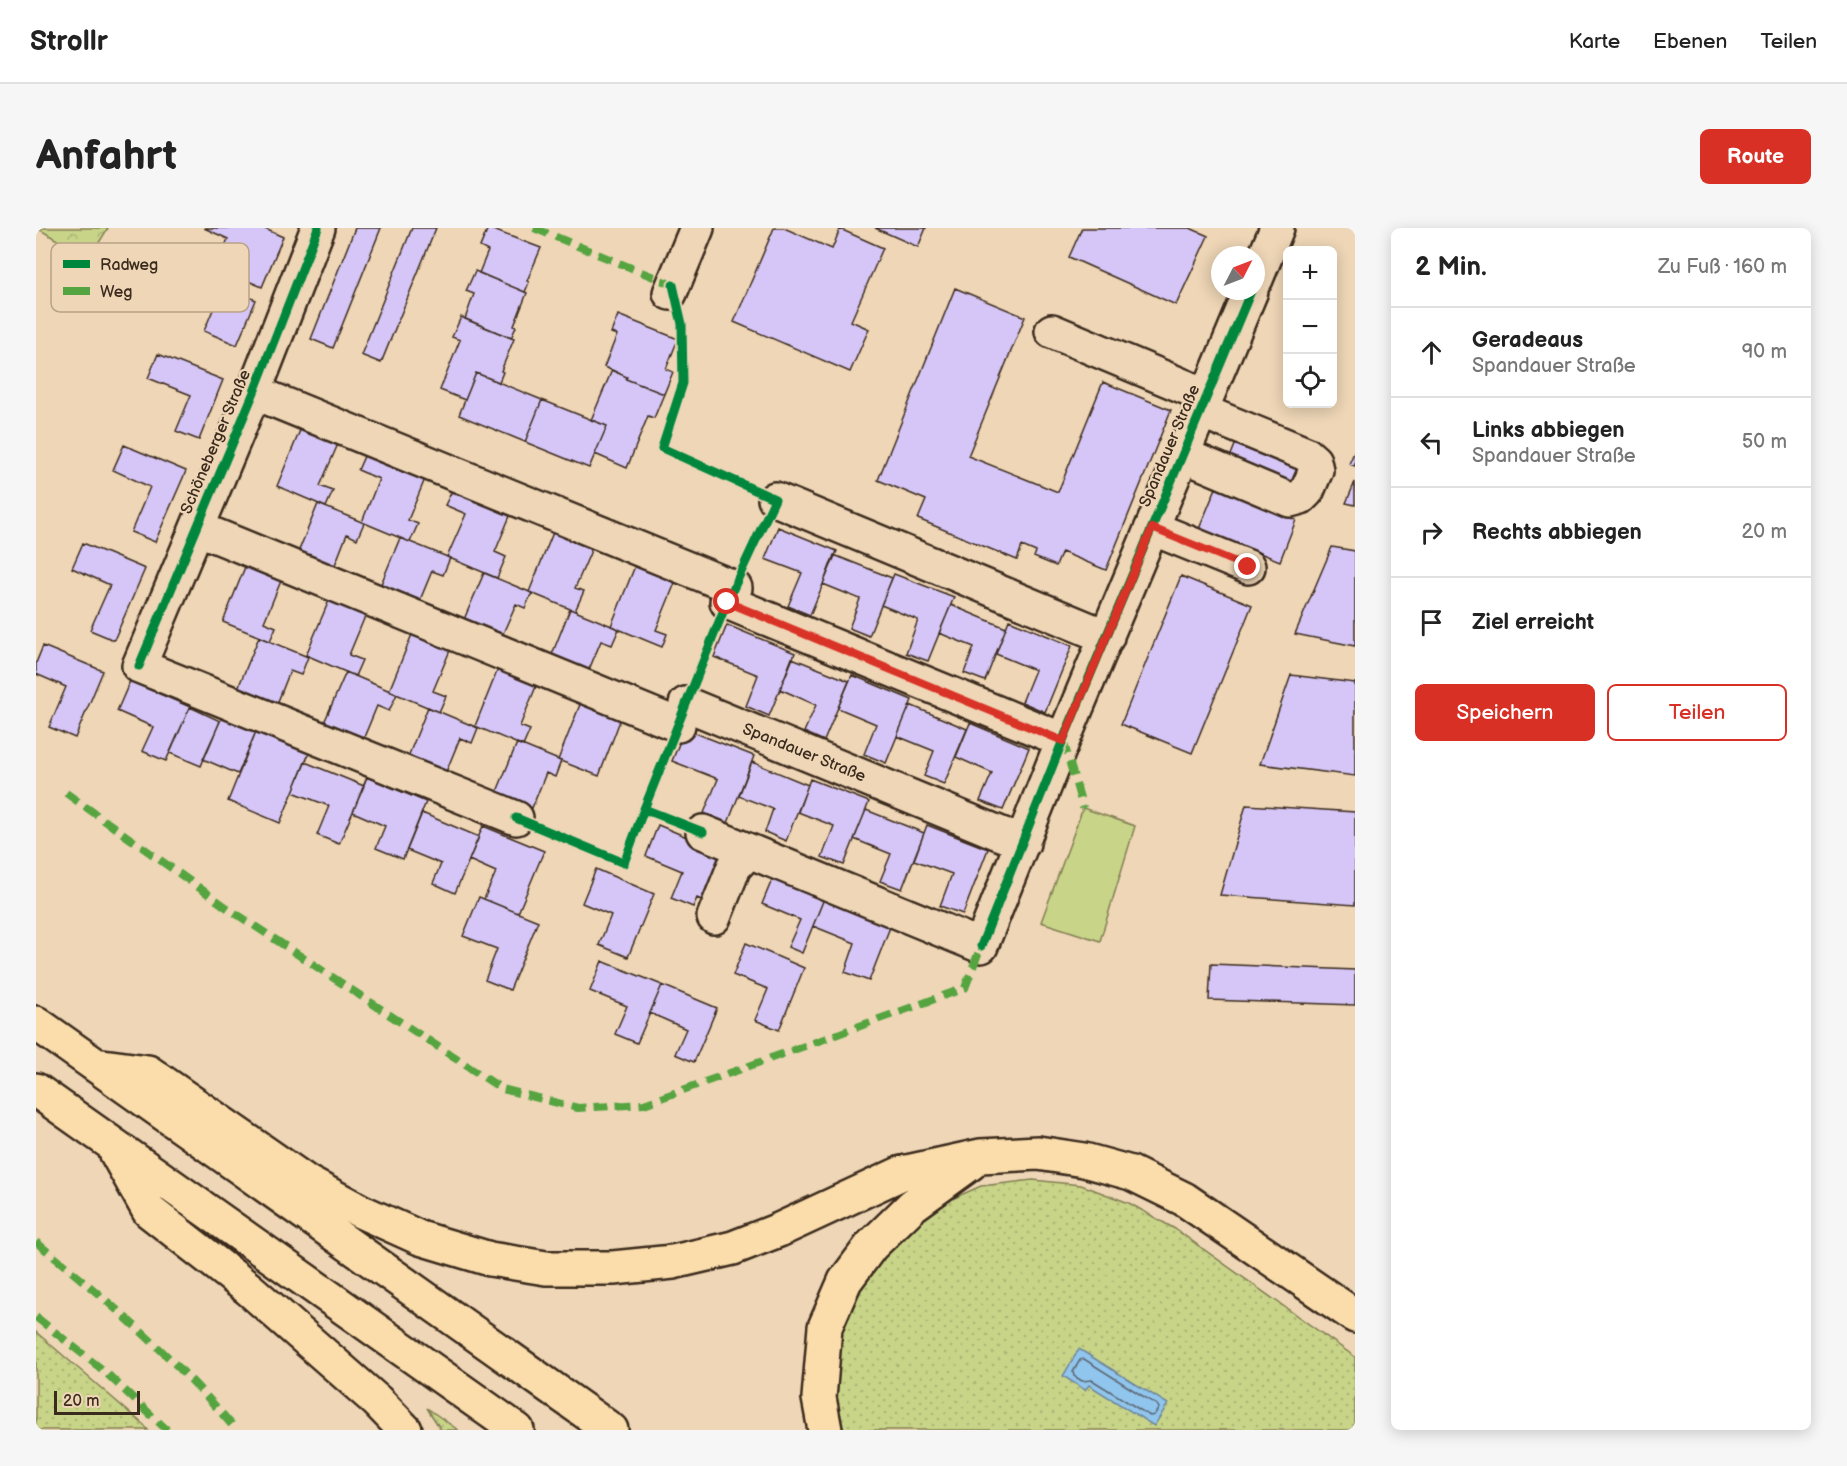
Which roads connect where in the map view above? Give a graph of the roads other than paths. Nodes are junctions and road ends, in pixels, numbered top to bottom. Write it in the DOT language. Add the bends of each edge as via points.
graph roads {
  1 [pos="318,228"];
  2 [pos="697,228"];
  3 [pos="1277,228"];
  4 [pos="1265,257"];
  5 [pos="670,293"];
  6 [pos="1247,300"];
  7 [pos="1052,331"];
  8 [pos="254,392"];
  9 [pos="1204,404"];
  10 [pos="1183,455"];
  11 [pos="775,498"];
  12 [pos="197,528"];
  13 [pos="1152,528"];
  14 [pos="1248,567"];
  15 [pos="1107,637"];
  16 [pos="682,714"];
  17 [pos="1063,741"];
  18 [pos="516,818"];
  19 [pos="703,832"];
  20 [pos="1023,843"];
  21 [pos="749,851"];
  22 [pos="714,917"];
  23 [pos="36,1023"];
  24 [pos="95,1065"];
  25 [pos="36,1090"];
  26 [pos="110,1143"];
  27 [pos="981,1156"];
  28 [pos="1355,1316"];
  29 [pos="405,1430"];
  30 [pos="517,1430"];
  31 [pos="611,1430"];
  32 [pos="825,1430"];
  1 -- 8 [label="street, Schöneberger Straße"];
  2 -- 5 [label="street"];
  3 -- 4 [label="street"];
  6 -- 9 [label="street, Spandauer Straße"];
  7 -- 9 [label="street"];
  8 -- 12 [label="street, Schöneberger Straße"];
  8 -- 17 [label="street"];
  9 -- 10 [label="street, Spandauer Straße"];
  9 -- 10 [label="street" via="1306,454 1314,461 1312,481 1301,497 1290,500"];
  10 -- 13 [label="street, Spandauer Straße"];
  11 -- 15 [label="street"];
  12 -- 16 [label="street, Schöneberger Straße"];
  12 -- 18 [label="street, Schöneberger Straße" via="139,666"];
  13 -- 14 [label="street"];
  13 -- 15 [label="street, Spandauer Straße"];
  15 -- 17 [label="street, Spandauer Straße"];
  16 -- 20 [label="street, Spandauer Straße"];
  17 -- 20 [label="street, Spandauer Straße"];
  19 -- 21 [label="street, Spandauer Straße"];
  20 -- 21 [label="street, Spandauer Straße" via="981,946"];
  21 -- 22 [label="street" via="734,867"];
  23 -- 24 [label="highway"];
  24 -- 27 [label="highway" via="148,1072 308,1183 420,1239 490,1259 546,1268 673,1263 733,1248 902,1173"];
  24 -- 31 [label="highway"];
  25 -- 26 [label="highway"];
  26 -- 29 [label="highway" via="149,1211 266,1303"];
  26 -- 30 [label="highway"];
  27 -- 28 [label="highway" via="1038,1153 1131,1173 1184,1198"];
  27 -- 32 [label="highway" via="913,1206 871,1246 845,1281 825,1327 819,1398"];
}
